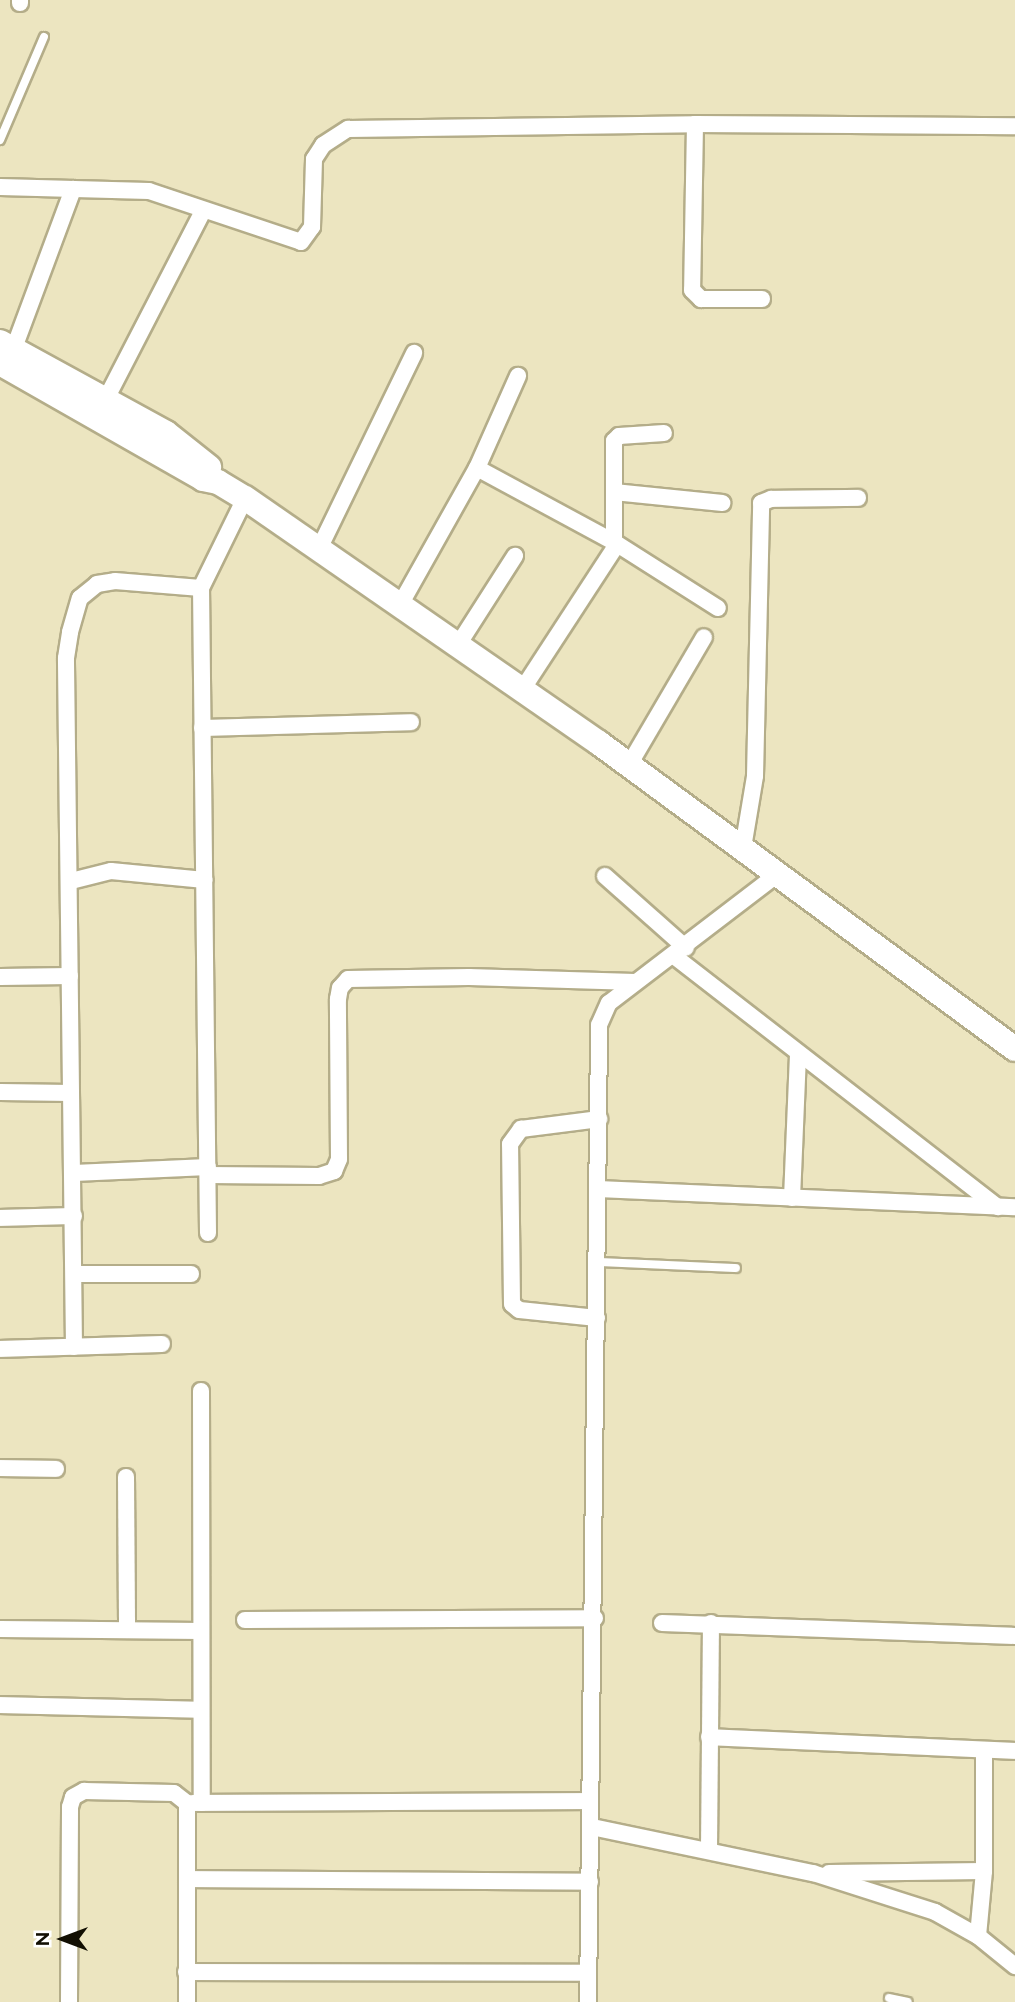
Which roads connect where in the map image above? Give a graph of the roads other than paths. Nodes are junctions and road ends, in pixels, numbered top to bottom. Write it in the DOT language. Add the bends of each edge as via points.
graph roads {
  1 [pos="44,37"];
  2 [pos="695,124"];
  3 [pos="1015,126"];
  4 [pos="0,140"];
  5 [pos="0,187"];
  6 [pos="73,189"];
  7 [pos="203,211"];
  8 [pos="762,299"];
  9 [pos="5,351"];
  10 [pos="414,353"];
  11 [pos="518,376"];
  12 [pos="106,399"];
  13 [pos="664,433"];
  14 [pos="477,468"];
  15 [pos="218,482"];
  16 [pos="614,492"];
  17 [pos="245,498"];
  18 [pos="858,498"];
  19 [pos="722,503"];
  20 [pos="616,543"];
  21 [pos="318,549"];
  22 [pos="515,556"];
  23 [pos="201,588"];
  24 [pos="400,605"];
  25 [pos="718,608"];
  26 [pos="704,637"];
  27 [pos="458,645"];
  28 [pos="523,690"];
  29 [pos="411,722"];
  30 [pos="202,728"];
  31 [pos="629,765"];
  32 [pos="743,848"];
  33 [pos="778,874"];
  34 [pos="605,876"];
  35 [pos="205,880"];
  36 [pos="71,881"];
  37 [pos="680,952"];
  38 [pos="70,976"];
  39 [pos="0,977"];
  40 [pos="635,982"];
  41 [pos="1015,1049"];
  42 [pos="798,1054"];
  43 [pos="0,1092"];
  44 [pos="71,1093"];
  45 [pos="599,1119"];
  46 [pos="208,1171"];
  47 [pos="74,1173"];
  48 [pos="598,1189"];
  49 [pos="792,1198"];
  50 [pos="1007,1207"];
  51 [pos="74,1216"];
  52 [pos="0,1218"];
  53 [pos="208,1233"];
  54 [pos="597,1262"];
  55 [pos="736,1268"];
  56 [pos="74,1274"];
  57 [pos="191,1274"];
  58 [pos="597,1318"];
  59 [pos="162,1344"];
  60 [pos="74,1347"];
  61 [pos="0,1349"];
  62 [pos="201,1391"];
  63 [pos="0,1468"];
  64 [pos="56,1469"];
  65 [pos="126,1477"];
  66 [pos="595,1618"];
  67 [pos="245,1619"];
  68 [pos="662,1623"];
  69 [pos="711,1623"];
  70 [pos="0,1629"];
  71 [pos="127,1630"];
  72 [pos="201,1631"];
  73 [pos="1015,1636"];
  74 [pos="0,1704"];
  75 [pos="201,1710"];
  76 [pos="709,1737"];
  77 [pos="984,1750"];
  78 [pos="1015,1751"];
  79 [pos="590,1801"];
  80 [pos="195,1802"];
  81 [pos="592,1827"];
  82 [pos="709,1850"];
  83 [pos="984,1871"];
  84 [pos="813,1874"];
  85 [pos="187,1879"];
  86 [pos="590,1882"];
  87 [pos="978,1936"];
  88 [pos="1015,1966"];
  89 [pos="186,1972"];
  90 [pos="588,1973"];
  91 [pos="889,1998"];
  92 [pos="69,2002"];
  93 [pos="187,2002"];
  94 [pos="588,2002"];
  95 [pos="908,2002"];
  1 -- 4 [label="lane"];
  2 -- 3 [label="street"];
  2 -- 7 [label="street" via="348,129 323,145 314,159 312,227 306,240 292,242"];
  2 -- 8 [label="street" via="694,294 701,299"];
  5 -- 6 [label="street"];
  6 -- 7 [label="street" via="149,191"];
  6 -- 9 [label="street"];
  7 -- 12 [label="street"];
  9 -- 12 [label="highway"];
  9 -- 15 [label="highway" via="203,479"];
  10 -- 21 [label="street"];
  11 -- 14 [label="street"];
  12 -- 15 [label="highway" via="166,433 210,467"];
  13 -- 16 [label="street" via="616,437"];
  14 -- 20 [label="street"];
  14 -- 24 [label="street"];
  15 -- 17 [label="highway"];
  16 -- 19 [label="street"];
  16 -- 20 [label="street"];
  17 -- 21 [label="highway"];
  17 -- 23 [label="street"];
  18 -- 32 [label="street" via="761,503 755,776"];
  20 -- 25 [label="street"];
  20 -- 28 [label="street"];
  21 -- 24 [label="highway"];
  22 -- 27 [label="street"];
  23 -- 30 [label="street"];
  23 -- 36 [label="street" via="115,581 97,584 80,598 66,658"];
  24 -- 27 [label="highway"];
  26 -- 31 [label="street"];
  27 -- 28 [label="highway"];
  28 -- 31 [label="highway"];
  29 -- 30 [label="street"];
  30 -- 35 [label="street"];
  31 -- 32 [label="highway"];
  32 -- 33 [label="highway"];
  33 -- 37 [label="street"];
  33 -- 41 [label="highway"];
  34 -- 37 [label="street"];
  35 -- 36 [label="street" via="111,871"];
  35 -- 46 [label="street"];
  36 -- 38 [label="street"];
  37 -- 40 [label="street"];
  37 -- 42 [label="street"];
  38 -- 39 [label="street"];
  38 -- 44 [label="street"];
  40 -- 45 [label="street" via="609,1003 599,1025"];
  40 -- 46 [label="street" via="348,979 338,999 339,1159 334,1171 319,1176"];
  42 -- 49 [label="street"];
  42 -- 50 [label="street"];
  43 -- 44 [label="street"];
  44 -- 47 [label="street"];
  45 -- 48 [label="street"];
  45 -- 58 [label="street" via="521,1129 510,1144 512,1304 519,1310"];
  46 -- 47 [label="street"];
  46 -- 53 [label="street"];
  47 -- 51 [label="street"];
  48 -- 49 [label="street"];
  48 -- 54 [label="street"];
  49 -- 50 [label="street"];
  51 -- 52 [label="street"];
  51 -- 56 [label="street"];
  54 -- 55 [label="lane"];
  54 -- 58 [label="street"];
  56 -- 57 [label="street"];
  56 -- 60 [label="street"];
  58 -- 66 [label="street"];
  59 -- 60 [label="street"];
  60 -- 61 [label="street"];
  62 -- 72 [label="street"];
  63 -- 64 [label="street"];
  65 -- 71 [label="street"];
  66 -- 67 [label="street"];
  66 -- 79 [label="street"];
  68 -- 69 [label="street"];
  69 -- 73 [label="street"];
  69 -- 76 [label="street"];
  70 -- 71 [label="street"];
  71 -- 72 [label="street"];
  72 -- 75 [label="street"];
  74 -- 75 [label="street"];
  75 -- 80 [label="street"];
  76 -- 77 [label="street"];
  76 -- 82 [label="street"];
  77 -- 78 [label="street"];
  77 -- 83 [label="street"];
  79 -- 80 [label="street"];
  79 -- 81 [label="street"];
  80 -- 85 [label="street"];
  80 -- 92 [label="street" via="174,1793 85,1791 73,1797"];
  81 -- 82 [label="street"];
  81 -- 86 [label="street"];
  82 -- 84 [label="street"];
  83 -- 84 [label="street"];
  83 -- 87 [label="street"];
  84 -- 87 [label="street" via="935,1912"];
  85 -- 86 [label="street"];
  85 -- 89 [label="street"];
  86 -- 90 [label="street"];
  87 -- 88 [label="street"];
  89 -- 90 [label="street"];
  89 -- 93 [label="street"];
  90 -- 94 [label="street"];
  91 -- 95 [label="lane"];
}
